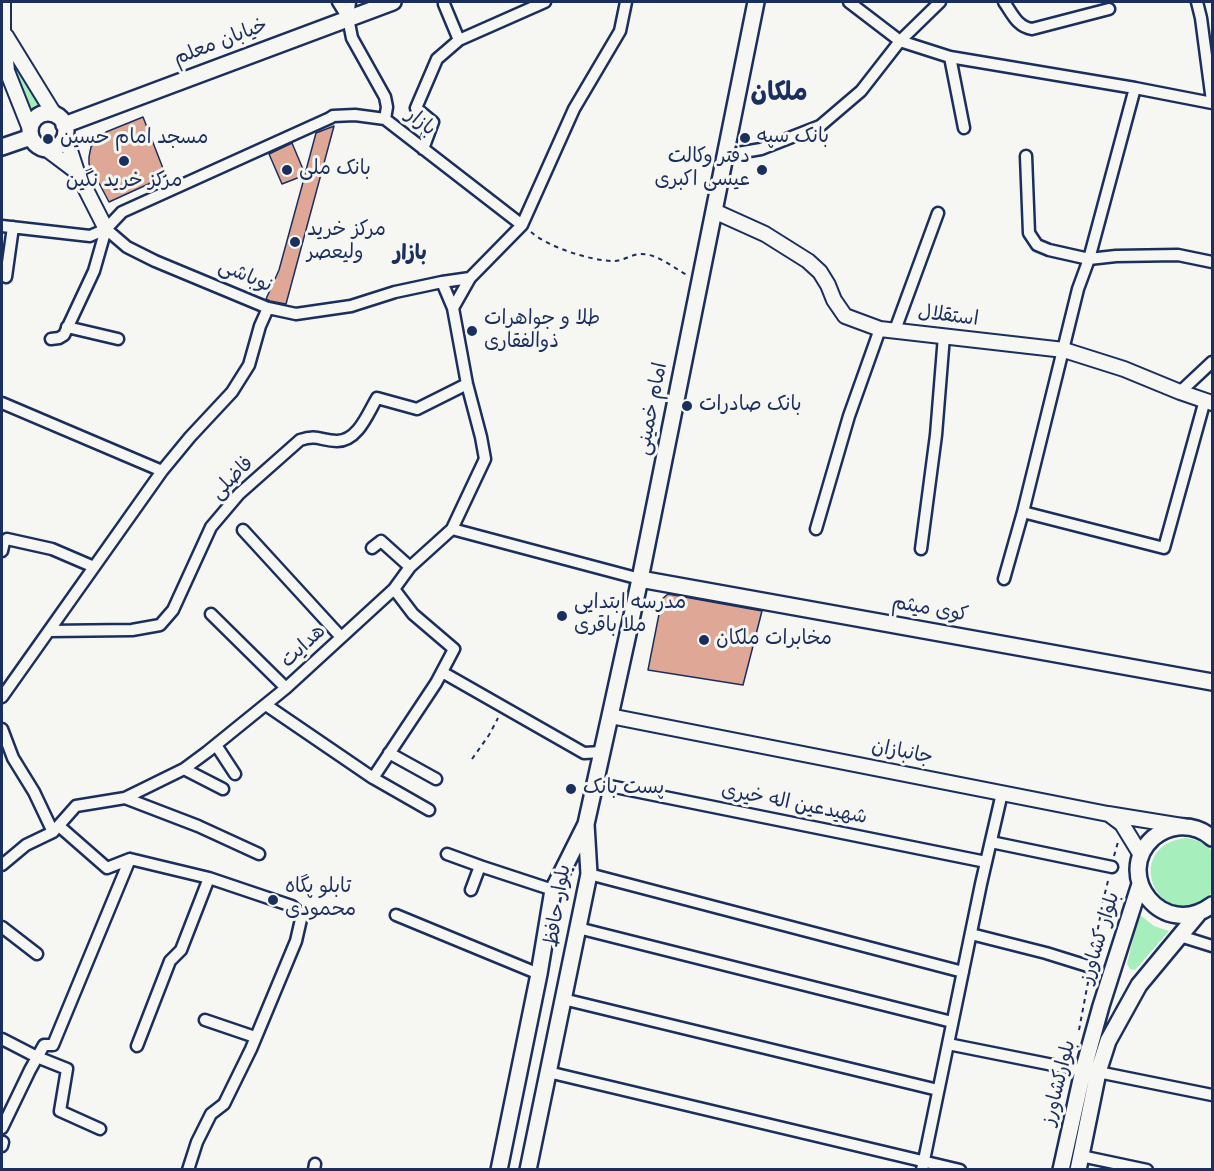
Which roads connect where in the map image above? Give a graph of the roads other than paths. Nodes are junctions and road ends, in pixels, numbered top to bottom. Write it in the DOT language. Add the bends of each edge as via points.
graph roads {
  1 [pos="3,2"];
  2 [pos="339,2"];
  3 [pos="350,2"];
  4 [pos="393,2"];
  5 [pos="545,2"];
  6 [pos="626,2"];
  7 [pos="756,2"];
  8 [pos="849,2"];
  9 [pos="940,2"];
  10 [pos="1004,2"];
  11 [pos="1197,2"];
  12 [pos="444,4"];
  13 [pos="1109,9"];
  14 [pos="348,18"];
  15 [pos="3,31"];
  16 [pos="459,40"];
  17 [pos="900,41"];
  18 [pos="950,57"];
  19 [pos="1135,87"];
  20 [pos="1212,102"];
  21 [pos="385,119"];
  22 [pos="61,125"];
  23 [pos="964,128"];
  24 [pos="31,133"];
  25 [pos="2,147"];
  26 [pos="45,148"];
  27 [pos="423,149"];
  28 [pos="726,155"];
  29 [pos="1026,156"];
  30 [pos="77,172"];
  31 [pos="714,211"];
  32 [pos="938,213"];
  33 [pos="522,225"];
  34 [pos="7,227"];
  35 [pos="106,229"];
  36 [pos="1089,259"];
  37 [pos="1212,262"];
  38 [pos="6,278"];
  39 [pos="470,278"];
  40 [pos="442,282"];
  41 [pos="268,308"];
  42 [pos="453,308"];
  43 [pos="67,327"];
  44 [pos="880,329"];
  45 [pos="896,330"];
  46 [pos="944,336"];
  47 [pos="51,339"];
  48 [pos="118,339"];
  49 [pos="1064,350"];
  50 [pos="1212,362"];
  51 [pos="467,384"];
  52 [pos="1180,392"];
  53 [pos="1209,402"];
  54 [pos="2,403"];
  55 [pos="162,471"];
  56 [pos="1023,512"];
  57 [pos="243,530"];
  58 [pos="452,530"];
  59 [pos="816,530"];
  60 [pos="372,548"];
  61 [pos="921,549"];
  62 [pos="2,551"];
  63 [pos="94,567"];
  64 [pos="410,567"];
  65 [pos="640,579"];
  66 [pos="1005,579"];
  67 [pos="394,589"];
  68 [pos="212,614"];
  69 [pos="49,631"];
  70 [pos="341,637"];
  71 [pos="442,672"];
  72 [pos="1212,682"];
  73 [pos="286,688"];
  74 [pos="2,697"];
  75 [pos="266,705"];
  76 [pos="610,716"];
  77 [pos="2,729"];
  78 [pos="216,745"];
  79 [pos="602,752"];
  80 [pos="388,753"];
  81 [pos="184,769"];
  82 [pos="236,774"];
  83 [pos="373,778"];
  84 [pos="436,779"];
  85 [pos="595,783"];
  86 [pos="223,789"];
  87 [pos="1002,793"];
  88 [pos="125,798"];
  89 [pos="429,810"];
  90 [pos="1108,814"];
  91 [pos="586,824"];
  92 [pos="1212,826"];
  93 [pos="1190,827"];
  94 [pos="56,829"];
  95 [pos="1212,838"];
  96 [pos="991,842"];
  97 [pos="259,854"];
  98 [pos="447,854"];
  99 [pos="1141,855"];
  100 [pos="130,859"];
  101 [pos="986,862"];
  102 [pos="2,865"];
  103 [pos="480,866"];
  104 [pos="1112,867"];
  105 [pos="590,874"];
  106 [pos="209,878"];
  107 [pos="1140,884"];
  108 [pos="471,890"];
  109 [pos="553,890"];
  110 [pos="1212,905"];
  111 [pos="1198,914"];
  112 [pos="396,915"];
  113 [pos="2,927"];
  114 [pos="578,928"];
  115 [pos="971,934"];
  116 [pos="1180,936"];
  117 [pos="1212,946"];
  118 [pos="37,954"];
  119 [pos="1091,967"];
  120 [pos="963,972"];
  121 [pos="539,974"];
  122 [pos="563,999"];
  123 [pos="1101,1006"];
  124 [pos="205,1020"];
  125 [pos="952,1022"];
  126 [pos="255,1037"];
  127 [pos="2,1038"];
  128 [pos="948,1044"];
  129 [pos="137,1046"];
  130 [pos="37,1057"];
  131 [pos="548,1072"];
  132 [pos="1091,1072"];
  133 [pos="938,1090"];
  134 [pos="1212,1095"];
  135 [pos="2,1128"];
  136 [pos="100,1129"];
  137 [pos="1079,1163"];
  138 [pos="923,1166"];
  139 [pos="531,1169"];
  140 [pos="188,1170"];
  141 [pos="499,1170"];
  142 [pos="960,1170"];
  143 [pos="1061,1170"];
  144 [pos="1147,1170"];
  1 -- 15 [label="street"];
  2 -- 14 [label="street"];
  3 -- 14 [label="street"];
  4 -- 14 [label="main road, خیابان معلم"];
  5 -- 16 [label="street"];
  6 -- 33 [label="street" via="620,31 574,109"];
  7 -- 28 [label="main road, امام خمینی"];
  8 -- 17 [label="street"];
  9 -- 17 [label="street"];
  10 -- 13 [label="street" via="1025,28"];
  11 -- 20 [label="street"];
  12 -- 16 [label="street"];
  14 -- 21 [label="street" via="351,38 385,97"];
  14 -- 22 [label="main road, خیابان معلم"];
  15 -- 22 [label="street, نوباشی"];
  15 -- 24 [label="street" via="7,71"];
  16 -- 27 [label="street" via="437,59 416,108 433,122"];
  17 -- 18 [label="street"];
  17 -- 28 [label="street" via="861,91 820,126 761,149"];
  18 -- 19 [label="street"];
  18 -- 23 [label="street"];
  19 -- 20 [label="street"];
  19 -- 36 [label="street"];
  21 -- 27 [label="street, بازار"];
  21 -- 35 [label="street, بازار" via="333,116 122,212"];
  22 -- 24 [label="main road" via="47,113 32,122"];
  22 -- 26 [label="main road" via="59,145"];
  22 -- 30 [label="street, نوباشی"];
  24 -- 25 [label="main road"];
  24 -- 26 [label="main road" via="38,145"];
  26 -- 30 [label="street"];
  27 -- 33 [label="street, بازار"];
  28 -- 31 [label="main road, امام خمینی"];
  29 -- 36 [label="street" via="1029,233 1038,245 1049,250"];
  30 -- 35 [label="street, نوباشی"];
  31 -- 44 [label="street, استقلال" via="765,234 808,261 820,272 845,316"];
  31 -- 65 [label="main road, امام خمینی"];
  32 -- 45 [label="street"];
  33 -- 39 [label="street"];
  34 -- 35 [label="street" via="90,236"];
  34 -- 38 [label="street"];
  35 -- 41 [label="street, نوباشی" via="127,247 155,261"];
  35 -- 43 [label="street" via="94,271"];
  36 -- 37 [label="street" via="1178,255"];
  36 -- 49 [label="street"];
  39 -- 40 [label="street, نوباشی"];
  39 -- 42 [label="street"];
  40 -- 41 [label="street, نوباشی" via="351,306 296,314"];
  40 -- 42 [label="street"];
  41 -- 55 [label="street" via="249,364 232,392"];
  42 -- 51 [label="street"];
  43 -- 47 [label="street" via="64,335"];
  43 -- 48 [label="street"];
  44 -- 45 [label="street, استقلال"];
  44 -- 59 [label="street" via="849,416"];
  45 -- 46 [label="street, استقلال"];
  46 -- 49 [label="street, استقلال"];
  46 -- 61 [label="street"];
  49 -- 52 [label="street, استقلال"];
  49 -- 56 [label="street"];
  50 -- 52 [label="street"];
  51 -- 58 [label="street" via="485,459"];
  51 -- 69 [label="street, فاضلی" via="417,409 376,398 350,437 338,441 312,436 300,440 239,494 211,526 173,610 160,625 132,630"];
  52 -- 53 [label="street, استقلال"];
  53 -- 56 [label="street" via="1164,548"];
  54 -- 55 [label="street"];
  55 -- 63 [label="street"];
  56 -- 66 [label="street"];
  57 -- 70 [label="street"];
  58 -- 64 [label="street, هدایت"];
  58 -- 65 [label="street"];
  60 -- 64 [label="street" via="381,540"];
  62 -- 63 [label="street" via="7,540 52,549"];
  63 -- 69 [label="street"];
  64 -- 67 [label="street, هدایت"];
  65 -- 72 [label="main road, کوی میثم"];
  65 -- 76 [label="main road, امام خمینی"];
  67 -- 70 [label="street, هدایت"];
  67 -- 71 [label="street" via="413,614 454,649"];
  68 -- 73 [label="street"];
  69 -- 74 [label="street"];
  70 -- 73 [label="street, هدایت"];
  71 -- 79 [label="street" via="584,753"];
  71 -- 80 [label="street"];
  73 -- 75 [label="street, هدایت"];
  75 -- 78 [label="street, هدایت"];
  75 -- 83 [label="street"];
  76 -- 79 [label="main road, امام خمینی"];
  76 -- 87 [label="street, جانبازان"];
  77 -- 94 [label="street" via="13,758"];
  78 -- 81 [label="street, هدایت"];
  78 -- 82 [label="street"];
  79 -- 85 [label="main road, امام خمینی"];
  80 -- 83 [label="street"];
  80 -- 84 [label="street"];
  81 -- 86 [label="street"];
  81 -- 88 [label="street, هدایت"];
  83 -- 89 [label="street"];
  85 -- 91 [label="main road, امام خمینی"];
  85 -- 101 [label="street, شهیدعین اله خیری"];
  87 -- 90 [label="street, جانبازان"];
  87 -- 96 [label="street"];
  88 -- 94 [label="street, هدایت" via="76,807"];
  88 -- 97 [label="street"];
  90 -- 93 [label="street, جانبازان"];
  90 -- 99 [label="street" via="1122,824"];
  91 -- 105 [label="main road, بلوار حافظ"];
  91 -- 109 [label="main road, بلوار حافظ"];
  92 -- 93 [label="main road"];
  93 -- 95 [label="main road"];
  93 -- 99 [label="main road" via="1159,833"];
  94 -- 100 [label="street" via="107,867"];
  94 -- 102 [label="street, هدایت" via="26,845"];
  96 -- 101 [label="street"];
  96 -- 104 [label="street"];
  98 -- 103 [label="street"];
  99 -- 107 [label="main road, بلوار کشاورز"];
  100 -- 106 [label="street"];
  100 -- 130 [label="street" via="53,1045 44,1045"];
  101 -- 115 [label="street"];
  103 -- 108 [label="street"];
  103 -- 109 [label="street"];
  105 -- 114 [label="main road, بلوار حافظ"];
  105 -- 120 [label="street"];
  106 -- 126 [label="street" via="292,906 302,915"];
  106 -- 129 [label="street" via="181,950 170,961"];
  107 -- 111 [label="main road" via="1146,897 1169,914"];
  107 -- 123 [label="main road, بلوار کشاورز"];
  109 -- 121 [label="main road, بلوار حافظ"];
  110 -- 111 [label="main road, بلوارکشاورز"];
  111 -- 116 [label="main road, بلوارکشاورز"];
  112 -- 121 [label="street"];
  113 -- 118 [label="street"];
  114 -- 122 [label="main road, بلوار حافظ"];
  114 -- 125 [label="street"];
  115 -- 119 [label="street"];
  115 -- 120 [label="street"];
  116 -- 117 [label="street"];
  116 -- 132 [label="main road, بلوارکشاورز" via="1139,985"];
  120 -- 125 [label="street"];
  121 -- 141 [label="main road, بلوار حافظ"];
  122 -- 131 [label="main road, بلوار حافظ"];
  122 -- 133 [label="street"];
  123 -- 132 [label="main road, بلوارکشاورز"];
  124 -- 126 [label="street"];
  125 -- 128 [label="street"];
  126 -- 140 [label="street" via="224,1104 211,1114"];
  127 -- 130 [label="street"];
  128 -- 132 [label="street"];
  128 -- 133 [label="street"];
  130 -- 135 [label="street"];
  130 -- 136 [label="street" via="67,1069 60,1111"];
  131 -- 138 [label="street"];
  131 -- 139 [label="main road, بلوار حافظ"];
  132 -- 134 [label="street"];
  132 -- 137 [label="main road, بلوارکشاورز"];
  132 -- 143 [label="main road, بلوارکشاورز"];
  133 -- 138 [label="street"];
  137 -- 144 [label="street"];
  138 -- 142 [label="street"];
}
